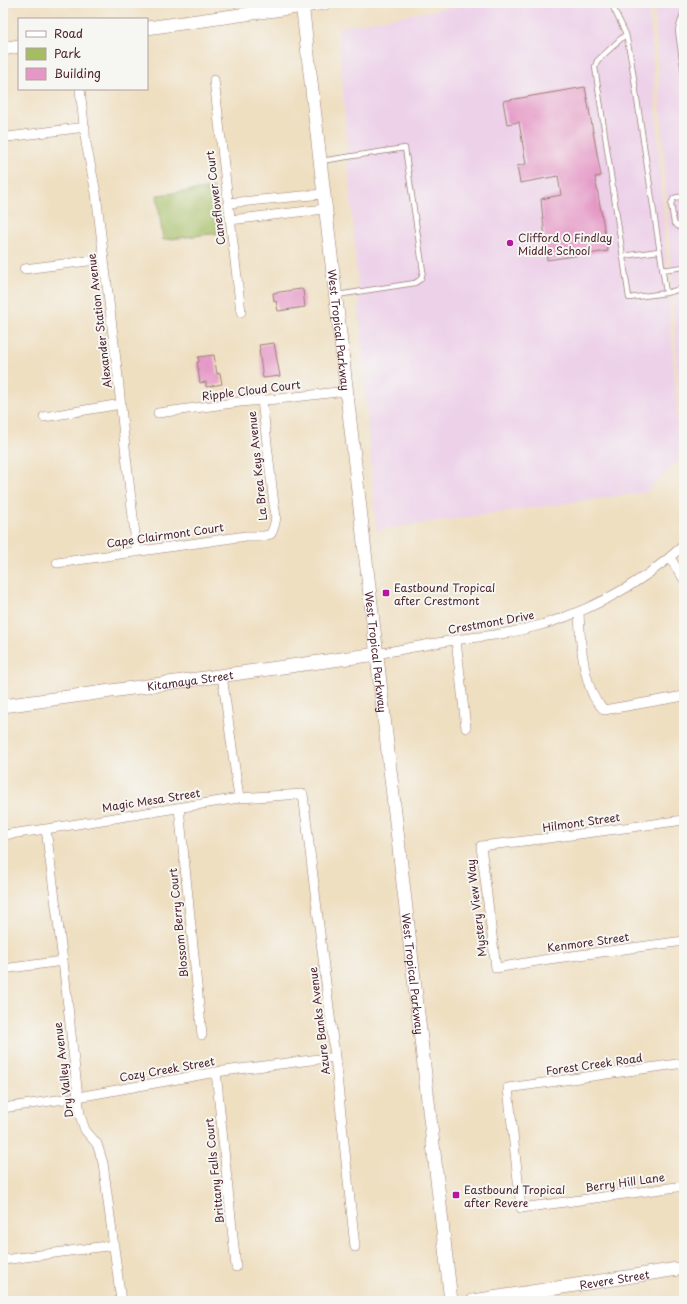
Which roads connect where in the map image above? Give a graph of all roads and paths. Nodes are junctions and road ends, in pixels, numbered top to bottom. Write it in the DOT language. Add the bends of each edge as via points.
graph roads {
  1 [pos="325,3"];
  2 [pos="611,3"];
  3 [pos="302,5"];
  4 [pos="684,11"];
  5 [pos="148,28"];
  6 [pos="626,34"];
  7 [pos="18,46"];
  8 [pos="3,49"];
  9 [pos="684,74"];
  10 [pos="214,80"];
  11 [pos="80,90"];
  12 [pos="85,127"];
  13 [pos="8,137"];
  14 [pos="320,161"];
  15 [pos="323,194"];
  16 [pos="684,196"];
  17 [pos="229,203"];
  18 [pos="325,209"];
  19 [pos="230,220"];
  20 [pos="684,227"];
  21 [pos="660,251"];
  22 [pos="623,256"];
  23 [pos="104,258"];
  24 [pos="684,267"];
  25 [pos="24,269"];
  26 [pos="662,270"];
  27 [pos="684,288"];
  28 [pos="666,293"];
  29 [pos="335,295"];
  30 [pos="241,312"];
  31 [pos="346,391"];
  32 [pos="262,400"];
  33 [pos="121,404"];
  34 [pos="158,413"];
  35 [pos="44,417"];
  36 [pos="273,529"];
  37 [pos="684,545"];
  38 [pos="137,552"];
  39 [pos="670,558"];
  40 [pos="57,563"];
  41 [pos="684,579"];
  42 [pos="579,612"];
  43 [pos="456,640"];
  44 [pos="377,654"];
  45 [pos="222,675"];
  46 [pos="684,696"];
  47 [pos="3,706"];
  48 [pos="466,728"];
  49 [pos="303,794"];
  50 [pos="238,798"];
  51 [pos="179,808"];
  52 [pos="684,820"];
  53 [pos="46,829"];
  54 [pos="3,835"];
  55 [pos="481,846"];
  56 [pos="684,941"];
  57 [pos="63,961"];
  58 [pos="496,968"];
  59 [pos="3,969"];
  60 [pos="202,1035"];
  61 [pos="335,1057"];
  62 [pos="684,1063"];
  63 [pos="216,1072"];
  64 [pos="78,1097"];
  65 [pos="3,1108"];
  66 [pos="684,1186"];
  67 [pos="521,1208"];
  68 [pos="114,1245"];
  69 [pos="355,1247"];
  70 [pos="3,1260"];
  71 [pos="236,1267"];
  72 [pos="684,1268"];
  73 [pos="121,1301"];
  74 [pos="451,1301"];
  75 [pos="472,1301"];
  1 -- 3 [label="main road"];
  2 -- 6 [label="lane"];
  3 -- 5 [label="main road"];
  3 -- 14 [label="main road, West Tropical Parkway"];
  4 -- 9 [label="lane" via="678,30"];
  6 -- 21 [label="lane"];
  6 -- 22 [label="lane" via="597,61 595,68"];
  7 -- 8 [label="main road"];
  10 -- 17 [label="street, Caneflower Court"];
  11 -- 12 [label="street, Alexander Station Avenue"];
  12 -- 13 [label="street"];
  12 -- 23 [label="street, Alexander Station Avenue"];
  14 -- 15 [label="main road, West Tropical Parkway"];
  14 -- 29 [label="lane" via="406,148 423,271 421,279 415,284"];
  15 -- 17 [label="street"];
  15 -- 18 [label="main road, West Tropical Parkway"];
  16 -- 20 [label="lane" via="674,198 671,204 674,223"];
  17 -- 19 [label="street, Caneflower Court"];
  18 -- 19 [label="street"];
  18 -- 29 [label="main road, West Tropical Parkway"];
  19 -- 30 [label="street, Caneflower Court"];
  21 -- 22 [label="lane"];
  21 -- 26 [label="lane"];
  22 -- 28 [label="lane" via="629,298"];
  23 -- 25 [label="street"];
  23 -- 33 [label="street, Alexander Station Avenue"];
  24 -- 26 [label="lane"];
  26 -- 28 [label="lane"];
  27 -- 28 [label="lane"];
  29 -- 31 [label="main road, West Tropical Parkway"];
  31 -- 32 [label="street, Ripple Cloud Court"];
  31 -- 44 [label="main road, West Tropical Parkway"];
  32 -- 34 [label="street, Ripple Cloud Court"];
  32 -- 36 [label="street, La Brea Keys Avenue" via="277,518"];
  33 -- 35 [label="street"];
  33 -- 38 [label="street, Alexander Station Avenue"];
  36 -- 38 [label="street, Cape Clairmont Court" via="271,534 264,536 246,536"];
  37 -- 39 [label="street, Crestmont Drive"];
  38 -- 40 [label="street, Cape Clairmont Court"];
  39 -- 41 [label="street"];
  39 -- 42 [label="street, Crestmont Drive" via="633,584"];
  42 -- 43 [label="street, Crestmont Drive" via="522,630"];
  42 -- 46 [label="street" via="580,636 588,679 593,696 604,710"];
  43 -- 44 [label="street, Crestmont Drive"];
  43 -- 48 [label="street"];
  44 -- 45 [label="main road, Kitamaya Street"];
  44 -- 74 [label="main road, West Tropical Parkway"];
  45 -- 47 [label="main road, Kitamaya Street"];
  45 -- 50 [label="street"];
  49 -- 50 [label="street, Magic Mesa Street"];
  49 -- 61 [label="street, Azure Banks Avenue"];
  50 -- 51 [label="street, Magic Mesa Street"];
  51 -- 53 [label="street, Magic Mesa Street"];
  51 -- 60 [label="street, Blossom Berry Court"];
  52 -- 55 [label="street, Hilmont Street"];
  53 -- 54 [label="street, Magic Mesa Street"];
  53 -- 57 [label="street, Dry Valley Avenue"];
  55 -- 58 [label="street, Mystery View Way"];
  56 -- 58 [label="street, Kenmore Street"];
  57 -- 59 [label="street"];
  57 -- 64 [label="street, Dry Valley Avenue"];
  61 -- 63 [label="street, Cozy Creek Street"];
  61 -- 69 [label="street, Azure Banks Avenue"];
  62 -- 67 [label="street, Forest Creek Road" via="508,1088"];
  63 -- 64 [label="street, Cozy Creek Street"];
  63 -- 71 [label="street, Brittany Falls Court"];
  64 -- 65 [label="street, Cozy Creek Street"];
  64 -- 68 [label="street, Dry Valley Avenue" via="85,1130 97,1144 103,1162"];
  66 -- 67 [label="street, Berry Hill Lane"];
  68 -- 70 [label="street"];
  68 -- 73 [label="street, Dry Valley Avenue"];
  72 -- 75 [label="main road, Revere Street"];
}
